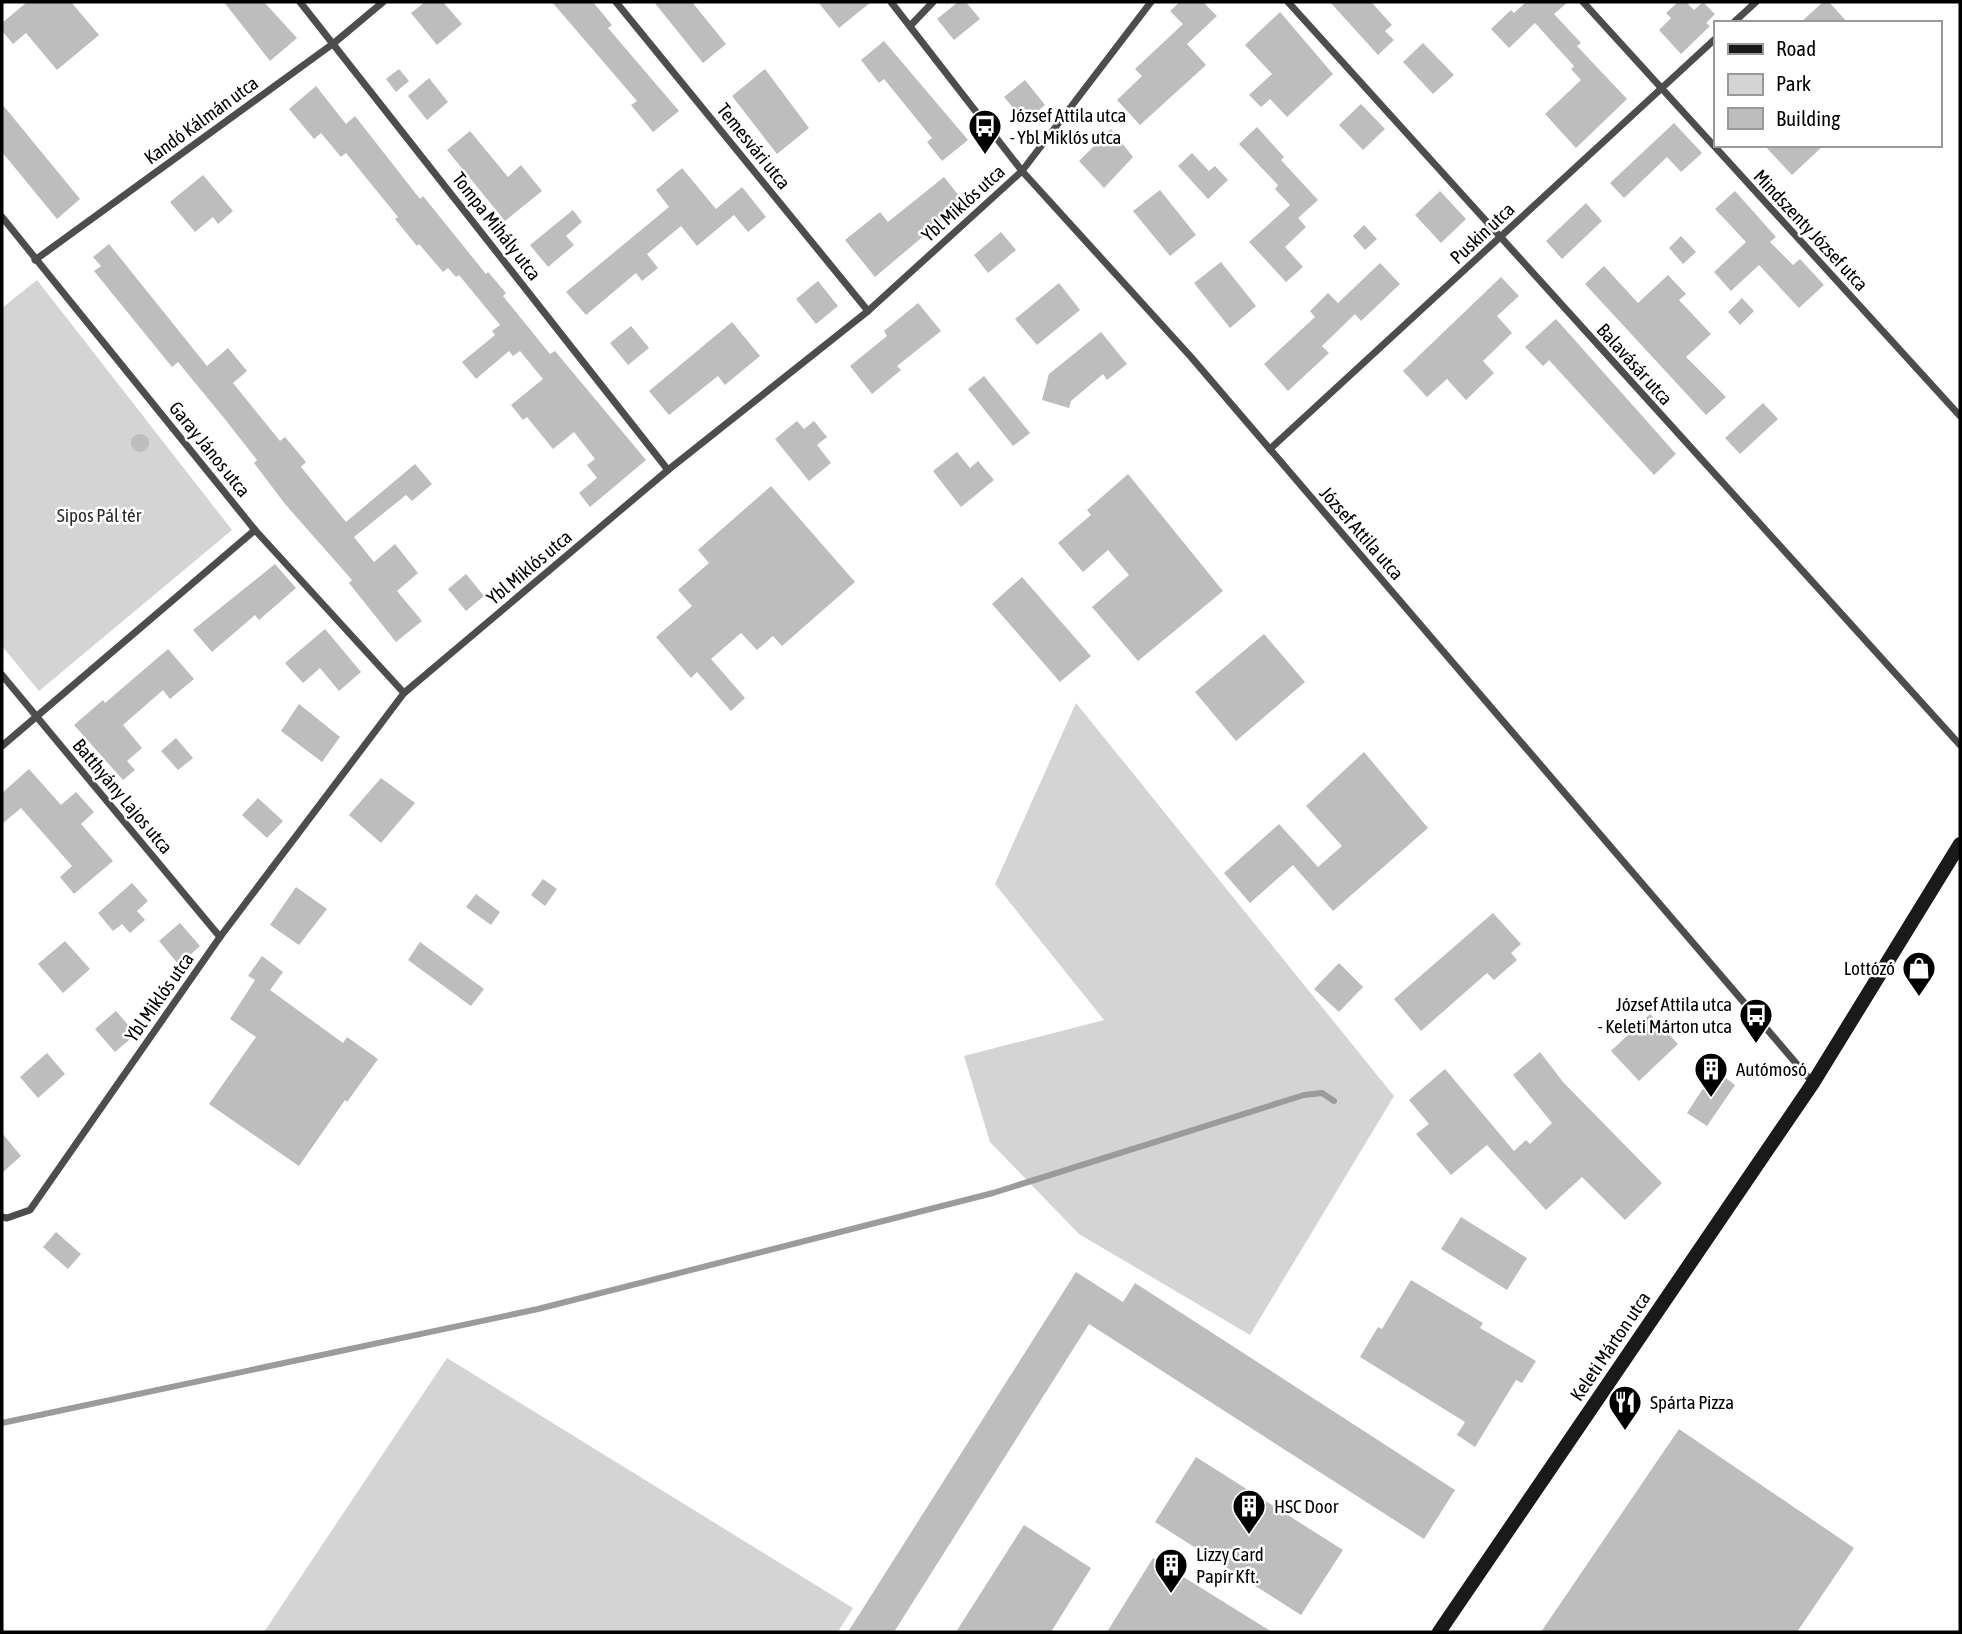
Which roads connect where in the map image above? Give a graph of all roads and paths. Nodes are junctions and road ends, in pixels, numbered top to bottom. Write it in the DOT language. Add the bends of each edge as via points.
graph roads {
  1 [pos="300,2"];
  2 [pos="383,2"];
  3 [pos="616,2"];
  4 [pos="891,2"];
  5 [pos="933,2"];
  6 [pos="1151,2"];
  7 [pos="1289,2"];
  8 [pos="1583,2"];
  9 [pos="1756,2"];
  10 [pos="1735,21"];
  11 [pos="911,25"];
  12 [pos="1714,40"];
  13 [pos="334,43"];
  14 [pos="1661,89"];
  15 [pos="1714,147"];
  16 [pos="1714,147"];
  17 [pos="1022,171"];
  18 [pos="2,217"];
  19 [pos="1499,238"];
  20 [pos="35,260"];
  21 [pos="867,311"];
  22 [pos="1960,416"];
  23 [pos="1269,449"];
  24 [pos="668,470"];
  25 [pos="255,530"];
  26 [pos="2,675"];
  27 [pos="404,693"];
  28 [pos="37,718"];
  29 [pos="1960,745"];
  30 [pos="2,746"];
  31 [pos="1960,844"];
  32 [pos="220,937"];
  33 [pos="1813,1083"];
  34 [pos="2,1217"];
  35 [pos="1439,1632"];
  1 -- 13 [label="street, Tompa Mihály utca"];
  2 -- 13 [label="street, Kandó Kálmán utca"];
  3 -- 21 [label="street, Temesvári utca"];
  4 -- 11 [label="street, József Attila utca"];
  5 -- 11 [label="street"];
  6 -- 17 [label="street, Ybl Miklós utca"];
  7 -- 19 [label="street, Balavásár utca"];
  8 -- 14 [label="street, Mindszenty József utca"];
  9 -- 10 [label="street"];
  11 -- 17 [label="street, József Attila utca"];
  12 -- 14 [label="street, Puskin utca"];
  13 -- 20 [label="street, Kandó Kálmán utca"];
  13 -- 24 [label="street, Tompa Mihály utca"];
  14 -- 15 [label="street, Mindszenty József utca"];
  14 -- 19 [label="street, Puskin utca"];
  16 -- 22 [label="street, Mindszenty József utca"];
  17 -- 21 [label="street, Ybl Miklós utca"];
  17 -- 23 [label="street, József Attila utca"];
  18 -- 20 [label="street, Garay János utca"];
  19 -- 23 [label="street, Puskin utca"];
  19 -- 29 [label="street, Balavásár utca"];
  20 -- 25 [label="street, Garay János utca"];
  21 -- 24 [label="street, Ybl Miklós utca"];
  23 -- 33 [label="street, József Attila utca"];
  24 -- 27 [label="street, Ybl Miklós utca"];
  25 -- 27 [label="street, Garay János utca"];
  25 -- 28 [label="street"];
  26 -- 28 [label="street, Batthyány Lajos utca"];
  27 -- 32 [label="street, Ybl Miklós utca"];
  28 -- 30 [label="street"];
  28 -- 32 [label="street, Batthyány Lajos utca"];
  31 -- 33 [label="main road, Keleti Márton utca"];
  32 -- 34 [label="street, Ybl Miklós utca" via="30,1210"];
  33 -- 35 [label="main road, Keleti Márton utca"];
}
